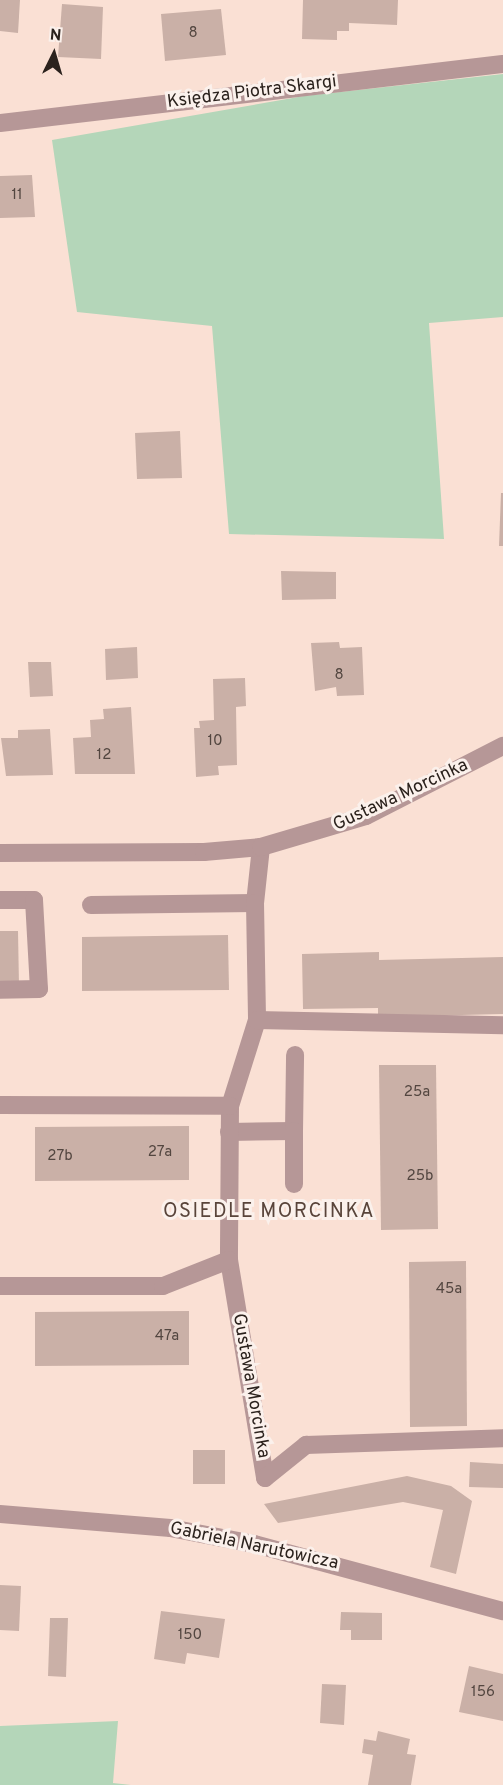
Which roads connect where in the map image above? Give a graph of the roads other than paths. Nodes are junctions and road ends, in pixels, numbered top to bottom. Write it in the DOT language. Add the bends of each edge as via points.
graph roads {
  1 [pos="503,64"];
  2 [pos="0,123"];
  3 [pos="503,746"];
  4 [pos="261,847"];
  5 [pos="0,853"];
  6 [pos="0,900"];
  7 [pos="255,903"];
  8 [pos="91,905"];
  9 [pos="0,990"];
  10 [pos="257,1020"];
  11 [pos="503,1025"];
  12 [pos="295,1055"];
  13 [pos="0,1105"];
  14 [pos="230,1106"];
  15 [pos="294,1131"];
  16 [pos="229,1132"];
  17 [pos="294,1184"];
  18 [pos="229,1260"];
  19 [pos="0,1286"];
  20 [pos="503,1438"];
  21 [pos="0,1514"];
  22 [pos="503,1611"];
  1 -- 2 [label="street, Księdza Piotra Skargi"];
  3 -- 4 [label="street, Gustawa Morcinka" via="366,816"];
  4 -- 5 [label="street, Gustawa Morcinka" via="204,852"];
  4 -- 7 [label="street, Gustawa Morcinka"];
  6 -- 9 [label="street" via="34,900 39,989"];
  7 -- 8 [label="street"];
  7 -- 10 [label="street, Gustawa Morcinka"];
  10 -- 11 [label="street"];
  10 -- 14 [label="street, Gustawa Morcinka"];
  12 -- 15 [label="street"];
  13 -- 14 [label="street"];
  14 -- 16 [label="street, Gustawa Morcinka"];
  15 -- 16 [label="street"];
  15 -- 17 [label="street"];
  16 -- 18 [label="street, Gustawa Morcinka"];
  18 -- 19 [label="street" via="163,1286"];
  18 -- 20 [label="street, Gustawa Morcinka" via="265,1478 306,1445"];
  21 -- 22 [label="street, Gabriela Narutowicza" via="170,1528 254,1544"];
}
